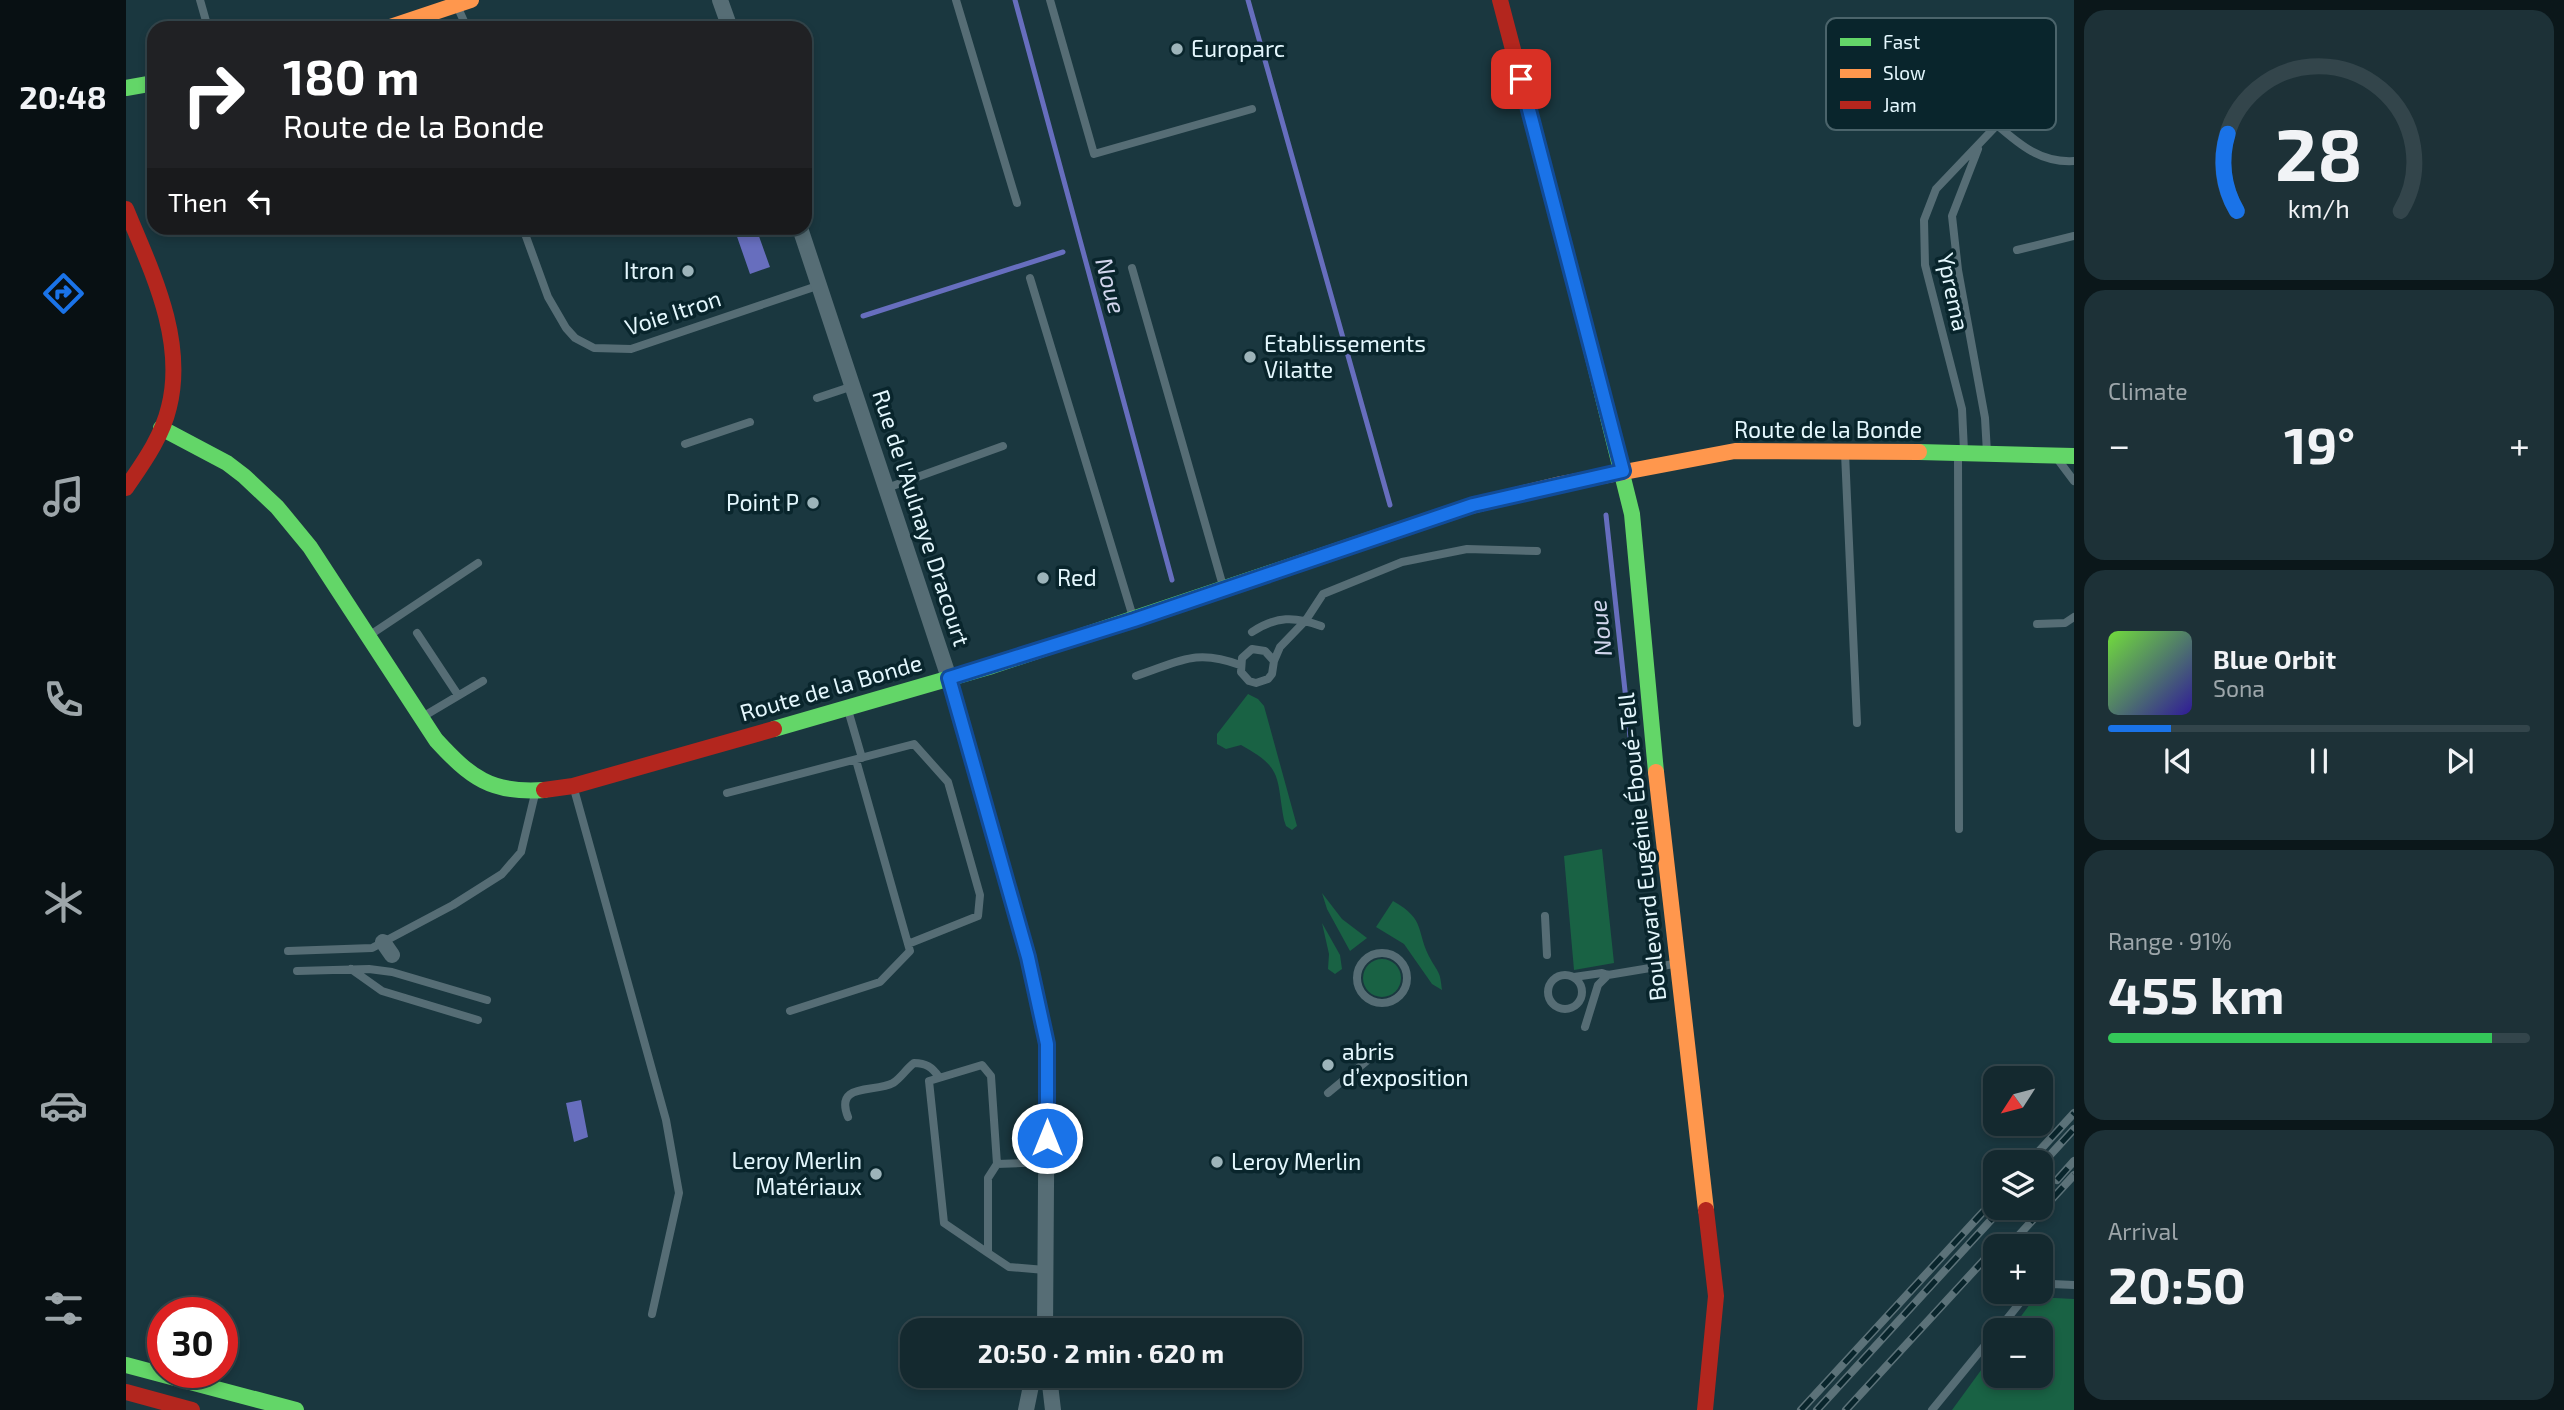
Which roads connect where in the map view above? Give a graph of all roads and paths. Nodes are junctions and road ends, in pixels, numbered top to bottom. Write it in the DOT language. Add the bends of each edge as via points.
graph roads {
  1 [pos="200,0"];
  2 [pos="720,0"];
  3 [pos="956,0"];
  4 [pos="1050,0"];
  5 [pos="1500,0"];
  6 [pos="464,3"];
  7 [pos="206,21"];
  8 [pos="409,21"];
  9 [pos="466,21"];
  10 [pos="728,21"];
  11 [pos="147,84"];
  12 [pos="126,88"];
  13 [pos="1252,109"];
  14 [pos="1993,130"];
  15 [pos="2003,130"];
  16 [pos="1980,144"];
  17 [pos="2074,161"];
  18 [pos="1017,204"];
  19 [pos="126,209"];
  20 [pos="525,235"];
  21 [pos="802,235"];
  22 [pos="2074,236"];
  23 [pos="2017,250"];
  24 [pos="1132,268"];
  25 [pos="1030,278"];
  26 [pos="820,285"];
  27 [pos="853,386"];
  28 [pos="817,398"];
  29 [pos="750,422"];
  30 [pos="161,428"];
  31 [pos="685,444"];
  32 [pos="1003,446"];
  33 [pos="1845,450"];
  34 [pos="1961,453"];
  35 [pos="1987,453"];
  36 [pos="2055,456"];
  37 [pos="2074,456"];
  38 [pos="1623,471"];
  39 [pos="2074,481"];
  40 [pos="126,488"];
  41 [pos="887,488"];
  42 [pos="1537,551"];
  43 [pos="478,563"];
  44 [pos="1224,589"];
  45 [pos="2074,617"];
  46 [pos="1134,620"];
  47 [pos="1306,620"];
  48 [pos="2037,624"];
  49 [pos="1321,626"];
  50 [pos="1252,632"];
  51 [pos="417,634"];
  52 [pos="368,637"];
  53 [pos="1274,661"];
  54 [pos="1240,666"];
  55 [pos="1136,676"];
  56 [pos="949,678"];
  57 [pos="483,681"];
  58 [pos="458,695"];
  59 [pos="848,707"];
  60 [pos="421,718"];
  61 [pos="1857,723"];
  62 [pos="859,759"];
  63 [pos="573,786"];
  64 [pos="535,792"];
  65 [pos="727,793"];
  66 [pos="1959,829"];
  67 [pos="1545,916"];
  68 [pos="908,944"];
  69 [pos="388,948"];
  70 [pos="288,951"];
  71 [pos="1547,955"];
  72 [pos="1677,964"];
  73 [pos="351,969"];
  74 [pos="298,971"];
  75 [pos="1608,975"];
  76 [pos="406,976"];
  77 [pos="1574,977"];
  78 [pos="1359,988"];
  79 [pos="487,1000"];
  80 [pos="790,1011"];
  81 [pos="478,1020"];
  82 [pos="1585,1027"];
  83 [pos="1380,1050"];
  84 [pos="939,1077"];
  85 [pos="1328,1093"];
  86 [pos="848,1117"];
  87 [pos="1047,1162"];
  88 [pos="997,1164"];
  89 [pos="988,1253"];
  90 [pos="1045,1270"];
  91 [pos="2053,1284"];
  92 [pos="2074,1285"];
  93 [pos="2019,1304"];
  94 [pos="652,1314"];
  95 [pos="1044,1318"];
  96 [pos="2007,1318"];
  97 [pos="1983,1348"];
  98 [pos="126,1365"];
  99 [pos="1031,1388"];
  100 [pos="1050,1388"];
  101 [pos="126,1392"];
  102 [pos="192,1410"];
  103 [pos="296,1410"];
  104 [pos="1026,1410"];
  105 [pos="1052,1410"];
  106 [pos="1705,1410"];
  107 [pos="1932,1410"];
  1 -- 7 [label="lane"];
  2 -- 10 [label="street"];
  3 -- 18 [label="lane"];
  4 -- 13 [label="lane" via="1094,154"];
  5 -- 38 [label="street, Boulevard Eugénie Éboué-Tell"];
  6 -- 8 [label="street"];
  6 -- 9 [label="lane"];
  11 -- 12 [label="street"];
  14 -- 16 [label="lane, Yprema"];
  15 -- 17 [label="lane, Yprema" via="2027,151 2059,162"];
  16 -- 34 [label="lane, Yprema" via="1936,189 1924,220 1925,265 1962,409"];
  16 -- 35 [label="lane" via="1952,216"];
  19 -- 30 [label="street" via="171,338 175,374"];
  20 -- 26 [label="lane, Voie Itron" via="548,297 575,338 594,348 631,349"];
  21 -- 26 [label="street, Rue de l'Aulnaye Dracourt"];
  22 -- 23 [label="lane"];
  24 -- 44 [label="lane"];
  25 -- 46 [label="lane"];
  26 -- 27 [label="street, Rue de l'Aulnaye Dracourt"];
  27 -- 28 [label="lane"];
  27 -- 41 [label="street, Rue de l'Aulnaye Dracourt"];
  29 -- 31 [label="lane"];
  30 -- 40 [label="street"];
  30 -- 52 [label="street, Route de la Bonde" via="211,451 257,485 310,547"];
  32 -- 41 [label="lane"];
  33 -- 34 [label="street, Route de la Bonde"];
  33 -- 38 [label="street, Route de la Bonde" via="1735,451"];
  33 -- 61 [label="lane"];
  34 -- 35 [label="street, Route de la Bonde"];
  34 -- 66 [label="lane, Yprema"];
  35 -- 36 [label="street, Route de la Bonde"];
  36 -- 37 [label="street, Route de la Bonde"];
  36 -- 39 [label="lane"];
  38 -- 44 [label="street, Route de la Bonde" via="1473,505"];
  38 -- 72 [label="street, Boulevard Eugénie Éboué-Tell" via="1632,514"];
  41 -- 56 [label="street, Rue de l'Aulnaye Dracourt"];
  42 -- 47 [label="lane" via="1468,548 1402,562 1323,594"];
  43 -- 52 [label="lane"];
  44 -- 46 [label="street, Route de la Bonde"];
  45 -- 48 [label="lane" via="2065,623"];
  46 -- 56 [label="street, Route de la Bonde"];
  47 -- 49 [label="lane"];
  47 -- 50 [label="lane" via="1286,617"];
  47 -- 53 [label="lane" via="1280,647"];
  51 -- 58 [label="lane"];
  52 -- 60 [label="street, Route de la Bonde"];
  53 -- 54 [label="lane" via="1265,651 1252,649"];
  53 -- 54 [label="lane" via="1272,674 1256,683 1244,677"];
  54 -- 55 [label="lane" via="1197,656"];
  56 -- 59 [label="street, Route de la Bonde"];
  56 -- 87 [label="street, Rue de l'Aulnaye Dracourt" via="1028,957 1047,1044"];
  57 -- 58 [label="lane"];
  58 -- 60 [label="lane"];
  59 -- 62 [label="lane"];
  59 -- 63 [label="street, Route de la Bonde"];
  60 -- 64 [label="street, Route de la Bonde" via="456,763 477,779 516,793"];
  62 -- 65 [label="lane"];
  62 -- 68 [label="lane"];
  62 -- 68 [label="lane" via="914,744 948,782 981,895 978,916"];
  63 -- 64 [label="street, Route de la Bonde"];
  63 -- 94 [label="lane" via="666,1120 679,1192"];
  64 -- 69 [label="lane" via="521,852 502,874"];
  67 -- 71 [label="lane"];
  68 -- 80 [label="lane" via="910,951 880,982"];
  69 -- 70 [label="lane"];
  69 -- 76 [label="lane"];
  72 -- 75 [label="lane"];
  72 -- 106 [label="street, Boulevard Eugénie Éboué-Tell" via="1716,1296"];
  73 -- 74 [label="lane"];
  73 -- 76 [label="lane"];
  73 -- 81 [label="lane" via="382,991"];
  75 -- 77 [label="lane"];
  75 -- 82 [label="lane" via="1598,985"];
  76 -- 79 [label="lane"];
  77 -- 77 [label="lane" via="1561,976 1550,984 1549,997 1557,1007 1570,1009 1580,1001 1582,988"];
  78 -- 78 [label="lane" via="1375,1002 1390,1003 1402,995 1408,981 1406,968 1397,957 1378,953 1363,960 1357,973"];
  83 -- 85 [label="lane"];
  84 -- 86 [label="lane" via="925,1063 914,1063 893,1083 849,1096 844,1108"];
  84 -- 88 [label="lane" via="982,1065 991,1076"];
  84 -- 89 [label="lane" via="929,1081 944,1223"];
  87 -- 88 [label="lane"];
  87 -- 90 [label="street, Rue de l'Aulnaye Dracourt"];
  88 -- 89 [label="lane" via="988,1178"];
  89 -- 90 [label="lane" via="1009,1267"];
  90 -- 95 [label="street, Rue de l'Aulnaye Dracourt"];
  91 -- 92 [label="lane"];
  93 -- 96 [label="lane"];
  97 -- 107 [label="lane"];
  98 -- 103 [label="street"];
  99 -- 104 [label="street"];
  100 -- 105 [label="street"];
  101 -- 102 [label="street"];
}
